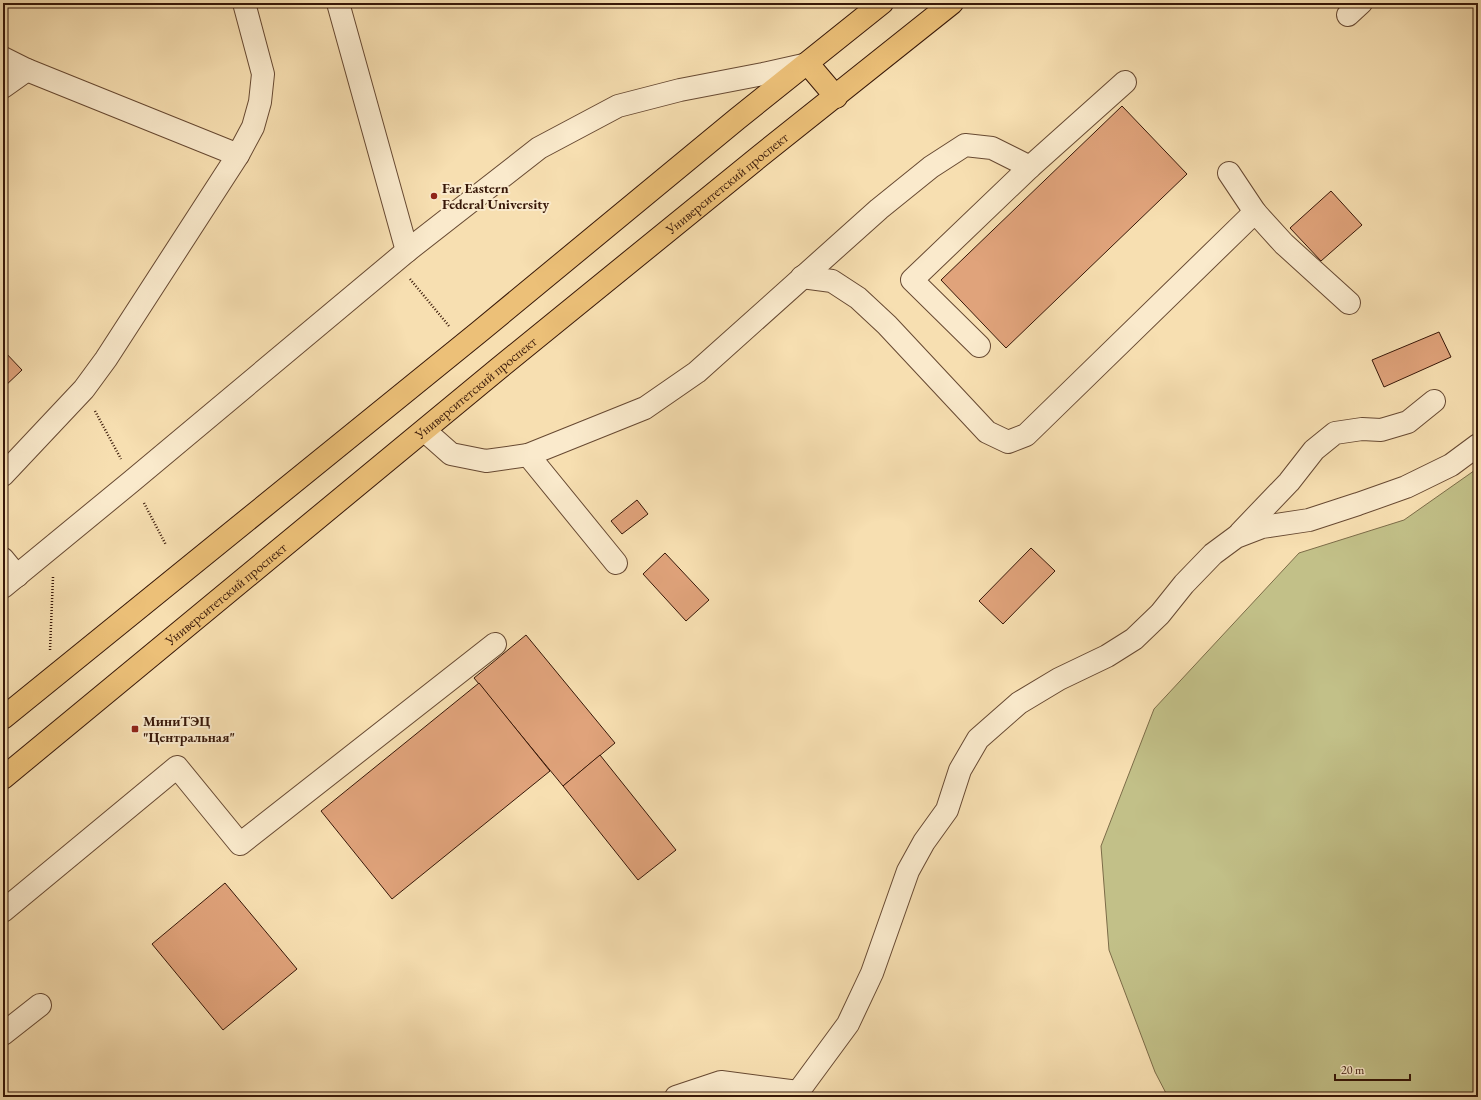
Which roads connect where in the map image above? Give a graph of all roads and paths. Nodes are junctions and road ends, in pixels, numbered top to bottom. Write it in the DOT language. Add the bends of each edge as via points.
graph roads {
  1 [pos="244,3"];
  2 [pos="338,3"];
  3 [pos="882,3"];
  4 [pos="952,3"];
  5 [pos="3,58"];
  6 [pos="808,64"];
  7 [pos="27,70"];
  8 [pos="1125,82"];
  9 [pos="3,87"];
  10 [pos="836,97"];
  11 [pos="238,155"];
  12 [pos="1030,167"];
  13 [pos="1229,173"];
  14 [pos="1255,212"];
  15 [pos="401,256"];
  16 [pos="802,278"];
  17 [pos="1349,303"];
  18 [pos="452,329"];
  19 [pos="978,346"];
  20 [pos="1434,401"];
  21 [pos="425,431"];
  22 [pos="1478,445"];
  23 [pos="528,455"];
  24 [pos="3,475"];
  25 [pos="1236,537"];
  26 [pos="54,546"];
  27 [pos="3,559"];
  28 [pos="616,563"];
  29 [pos="10,581"];
  30 [pos="495,644"];
  31 [pos="50,654"];
  32 [pos="3,718"];
  33 [pos="3,778"];
  34 [pos="3,911"];
  35 [pos="40,1005"];
  36 [pos="3,1034"];
  37 [pos="676,1097"];
  1 -- 11 [label="street" via="263,74 260,102 252,127"];
  2 -- 15 [label="street"];
  3 -- 6 [label="main road"];
  4 -- 10 [label="main road, Университетский проспект"];
  5 -- 7 [label="street"];
  6 -- 10 [label="main road"];
  6 -- 15 [label="street" via="680,90 618,106 540,148"];
  6 -- 32 [label="main road" via="737,119"];
  7 -- 9 [label="street"];
  7 -- 11 [label="street"];
  8 -- 12 [label="street"];
  10 -- 21 [label="main road, Университетский проспект" via="747,166"];
  11 -- 24 [label="street" via="84,389"];
  12 -- 16 [label="street" via="992,148 965,145 879,209"];
  12 -- 19 [label="street" via="912,280"];
  13 -- 14 [label="street"];
  14 -- 16 [label="street" via="1026,434 1008,442 987,432 858,298 832,281"];
  14 -- 17 [label="street" via="1284,244"];
  15 -- 18 [label="path"];
  15 -- 26 [label="street"];
  16 -- 23 [label="street" via="697,372 645,408"];
  20 -- 25 [label="street" via="1408,422 1381,430 1335,433 1314,450 1289,482"];
  21 -- 23 [label="street" via="451,454 486,461"];
  21 -- 33 [label="main road, Университетский проспект"];
  22 -- 25 [label="street" via="1451,465 1406,487 1309,520 1262,527"];
  23 -- 28 [label="street"];
  25 -- 37 [label="street" via="1213,554 1160,614 1134,639 1019,703 978,739 960,770 947,810 924,842 908,871 872,973 848,1024 798,1092 721,1082"];
  26 -- 29 [label="street"];
  26 -- 31 [label="path"];
  27 -- 29 [label="street"];
  30 -- 34 [label="street" via="240,844 177,767"];
  35 -- 36 [label="street"];
}
